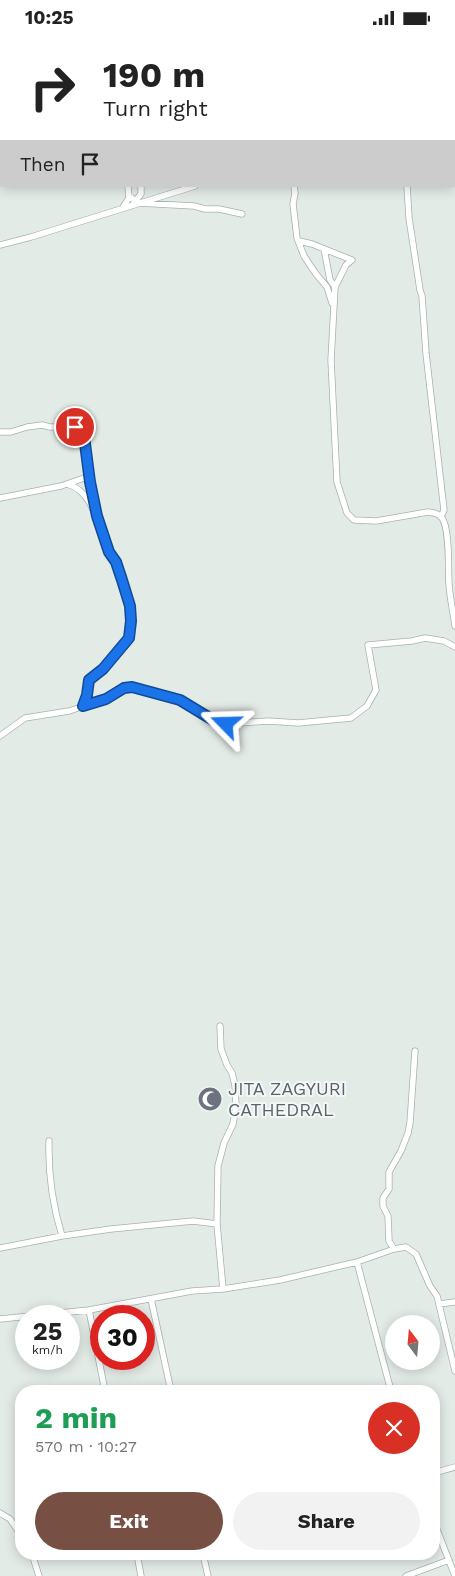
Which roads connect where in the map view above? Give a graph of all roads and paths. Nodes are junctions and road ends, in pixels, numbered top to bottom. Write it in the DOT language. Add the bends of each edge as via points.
graph roads {
  1 [pos="128,187"];
  2 [pos="140,187"];
  3 [pos="192,187"];
  4 [pos="294,187"];
  5 [pos="407,187"];
  6 [pos="141,194"];
  7 [pos="129,196"];
  8 [pos="148,201"];
  9 [pos="135,203"];
  10 [pos="123,207"];
  11 [pos="242,214"];
  12 [pos="299,241"];
  13 [pos="0,245"];
  14 [pos="324,249"];
  15 [pos="335,287"];
  16 [pos="333,307"];
  17 [pos="0,432"];
  18 [pos="90,475"];
  19 [pos="67,484"];
  20 [pos="0,498"];
  21 [pos="97,516"];
  22 [pos="441,517"];
  23 [pos="455,626"];
  24 [pos="455,647"];
  25 [pos="83,706"];
  26 [pos="0,737"];
  27 [pos="220,1026"];
  28 [pos="415,1051"];
  29 [pos="49,1141"];
  30 [pos="217,1224"];
  31 [pos="62,1236"];
  32 [pos="0,1248"];
  33 [pos="394,1249"];
  34 [pos="357,1262"];
  35 [pos="223,1289"];
  36 [pos="152,1299"];
  37 [pos="455,1302"];
  38 [pos="439,1305"];
  39 [pos="89,1310"];
  40 [pos="0,1319"];
  41 [pos="455,1371"];
  42 [pos="105,1385"];
  43 [pos="170,1385"];
  44 [pos="388,1385"];
  45 [pos="455,1467"];
  46 [pos="440,1471"];
  47 [pos="0,1513"];
  48 [pos="15,1526"];
  49 [pos="440,1537"];
  50 [pos="34,1560"];
  51 [pos="138,1560"];
  52 [pos="204,1560"];
  53 [pos="449,1560"];
  54 [pos="39,1576"];
  55 [pos="141,1576"];
  56 [pos="208,1576"];
  57 [pos="406,1576"];
  58 [pos="455,1576"];
  1 -- 7 [label="street"];
  2 -- 6 [label="street"];
  3 -- 8 [label="street"];
  4 -- 12 [label="street" via="294,220"];
  5 -- 22 [label="street" via="444,510"];
  6 -- 8 [label="street"];
  6 -- 9 [label="street"];
  7 -- 9 [label="street"];
  7 -- 10 [label="street"];
  8 -- 9 [label="street"];
  9 -- 10 [label="street"];
  9 -- 11 [label="street" via="194,206"];
  10 -- 13 [label="street"];
  12 -- 14 [label="street"];
  12 -- 16 [label="street" via="304,256 327,287"];
  14 -- 15 [label="street" via="330,280"];
  14 -- 15 [label="street" via="352,260"];
  15 -- 16 [label="street"];
  16 -- 22 [label="street" via="331,360 337,482 347,513 354,520 376,521 428,512"];
  17 -- 18 [label="street" via="42,425 82,429"];
  18 -- 19 [label="street"];
  18 -- 21 [label="street"];
  19 -- 20 [label="street"];
  19 -- 21 [label="street" via="82,492"];
  21 -- 25 [label="street" via="130,606 130,629 129,638 103,669 89,680"];
  22 -- 23 [label="street" via="445,525"];
  24 -- 25 [label="street" via="425,637 368,645 376,690 367,706 351,718 226,724 180,700 132,687"];
  25 -- 26 [label="street" via="25,718"];
  27 -- 30 [label="street" via="221,1049 234,1079 236,1107 218,1166"];
  28 -- 33 [label="street" via="408,1133 389,1172 389,1189 383,1198 389,1241"];
  29 -- 31 [label="street" via="48,1170"];
  30 -- 31 [label="street" via="193,1221"];
  30 -- 35 [label="street"];
  31 -- 32 [label="street"];
  33 -- 34 [label="street"];
  33 -- 38 [label="street" via="406,1247 416,1254"];
  34 -- 35 [label="street" via="280,1281"];
  34 -- 44 [label="street"];
  35 -- 36 [label="street"];
  36 -- 39 [label="street"];
  36 -- 43 [label="street"];
  37 -- 38 [label="street"];
  38 -- 41 [label="street"];
  39 -- 40 [label="street"];
  39 -- 42 [label="street"];
  45 -- 46 [label="street"];
  47 -- 48 [label="street"];
  49 -- 53 [label="street"];
  50 -- 54 [label="street"];
  51 -- 55 [label="street"];
  52 -- 56 [label="street"];
  53 -- 57 [label="street"];
  53 -- 58 [label="street"];
}
